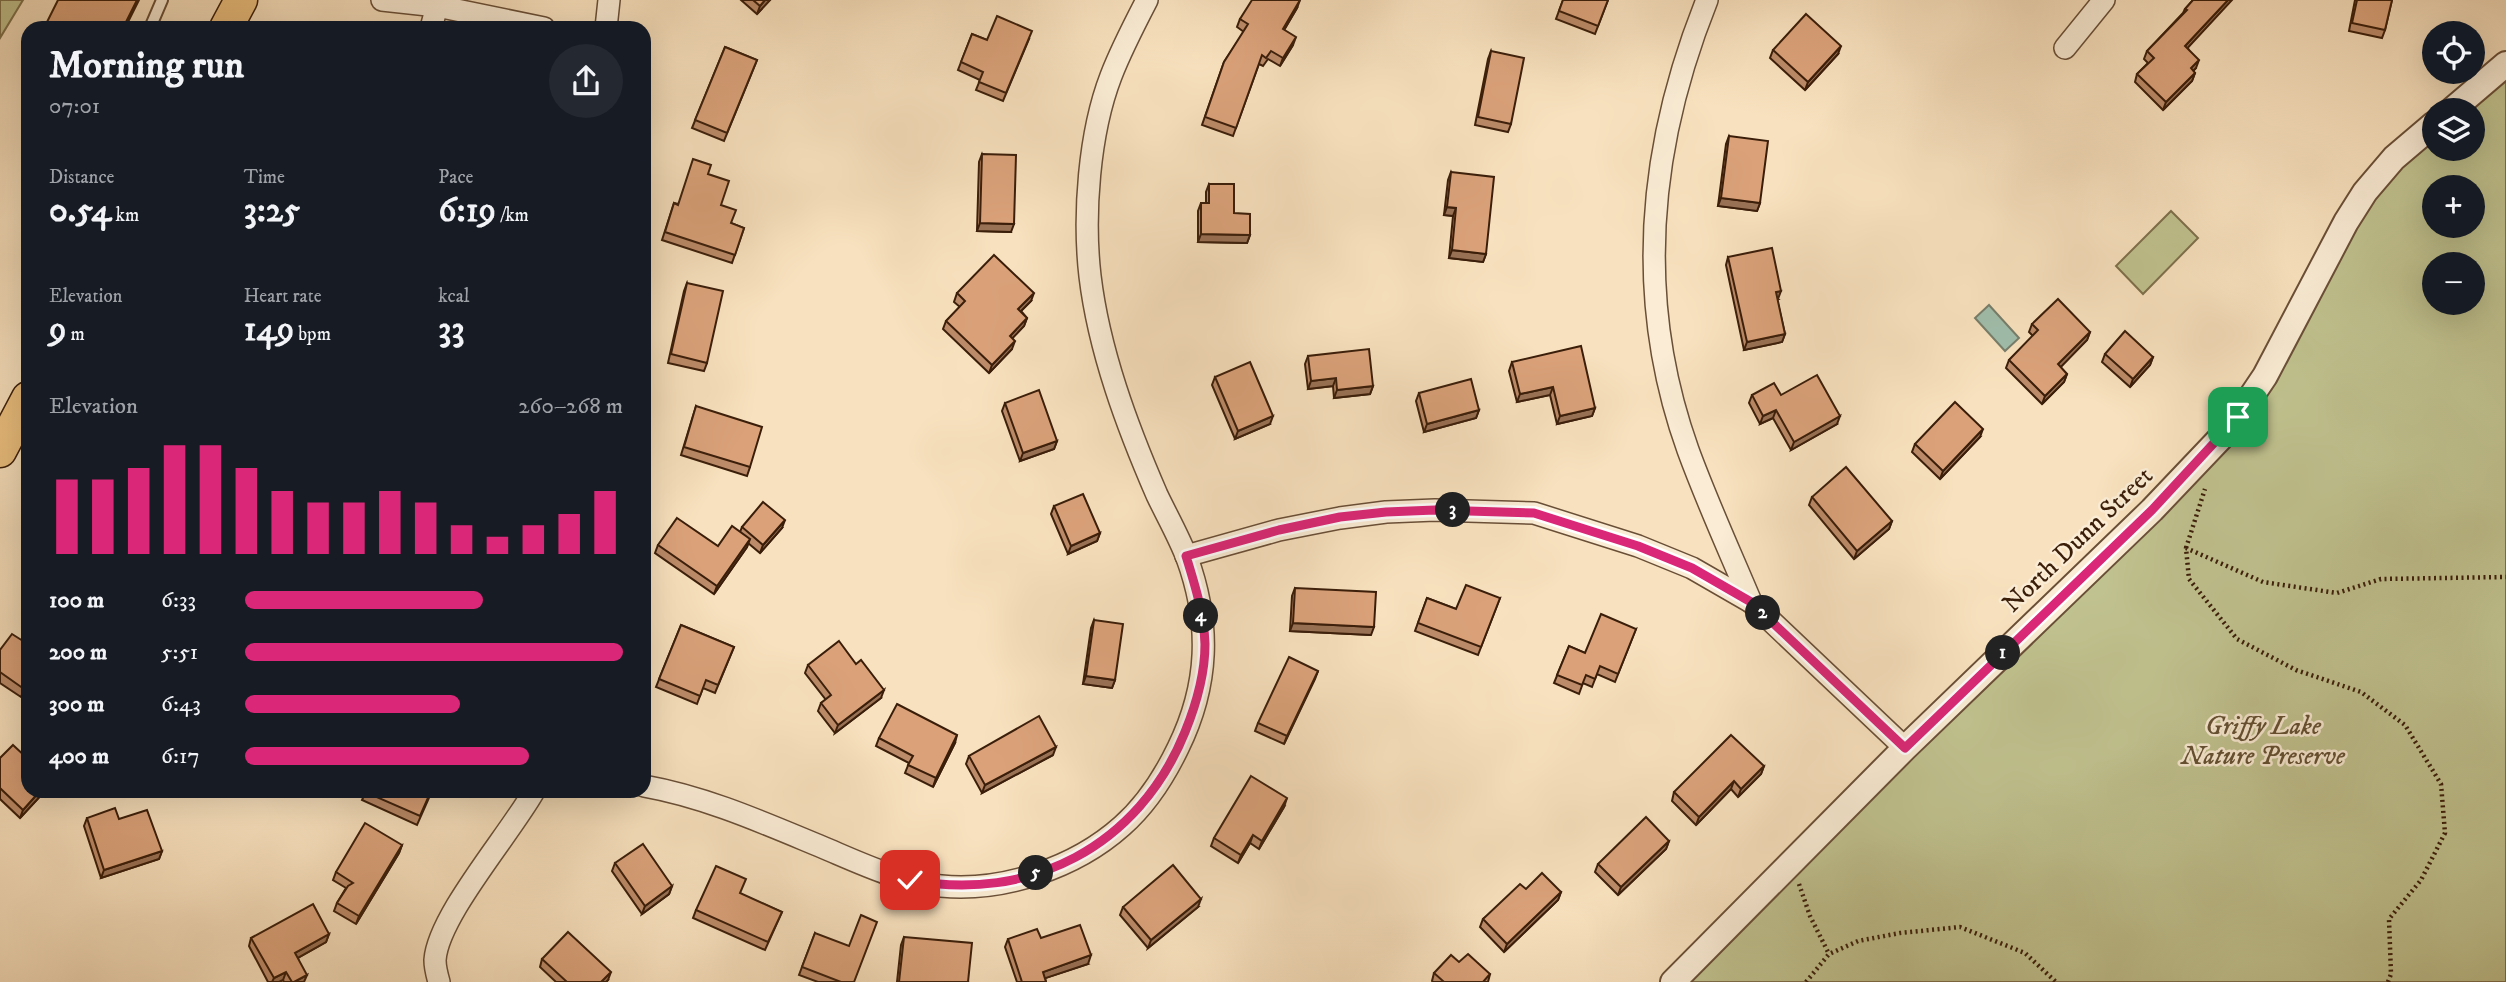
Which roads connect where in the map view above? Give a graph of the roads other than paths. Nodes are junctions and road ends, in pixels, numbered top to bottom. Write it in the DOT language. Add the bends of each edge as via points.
graph roads {
  1 [pos="162,0"];
  2 [pos="241,0"];
  3 [pos="382,0"];
  4 [pos="609,0"];
  5 [pos="1147,0"];
  6 [pos="1707,0"];
  7 [pos="2104,0"];
  8 [pos="437,6"];
  9 [pos="153,21"];
  10 [pos="230,21"];
  11 [pos="432,21"];
  12 [pos="510,21"];
  13 [pos="607,21"];
  14 [pos="2065,48"];
  15 [pos="2506,64"];
  16 [pos="2469,98"];
  17 [pos="2422,134"];
  18 [pos="18,411"];
  19 [pos="0,451"];
  20 [pos="1186,556"];
  21 [pos="1751,602"];
  22 [pos="1905,748"];
  23 [pos="651,788"];
  24 [pos="529,798"];
  25 [pos="439,982"];
  26 [pos="1673,982"];
  1 -- 9 [label="lane"];
  2 -- 10 [label="main road"];
  3 -- 8 [label="street"];
  4 -- 13 [label="street"];
  5 -- 20 [label="street" via="1110,79 1098,121 1088,219 1089,270 1097,319 1121,401"];
  6 -- 21 [label="street" via="1680,74 1665,134 1654,248 1656,297 1671,394 1688,450"];
  7 -- 14 [label="street"];
  8 -- 11 [label="street"];
  8 -- 12 [label="street"];
  15 -- 16 [label="street"];
  17 -- 22 [label="street, North Dunn Street" via="2365,192 2265,376 2230,428 2152,510"];
  18 -- 19 [label="main road"];
  20 -- 21 [label="street" via="1340,517 1435,510 1534,513 1649,550"];
  20 -- 23 [label="street" via="1205,646 1195,709 1168,769 1149,797 1108,838 1080,856 1024,878 941,886 870,868 747,816"];
  21 -- 22 [label="street"];
  22 -- 26 [label="street, North Dunn Street"];
  24 -- 25 [label="street" via="444,932 435,961"];
}
